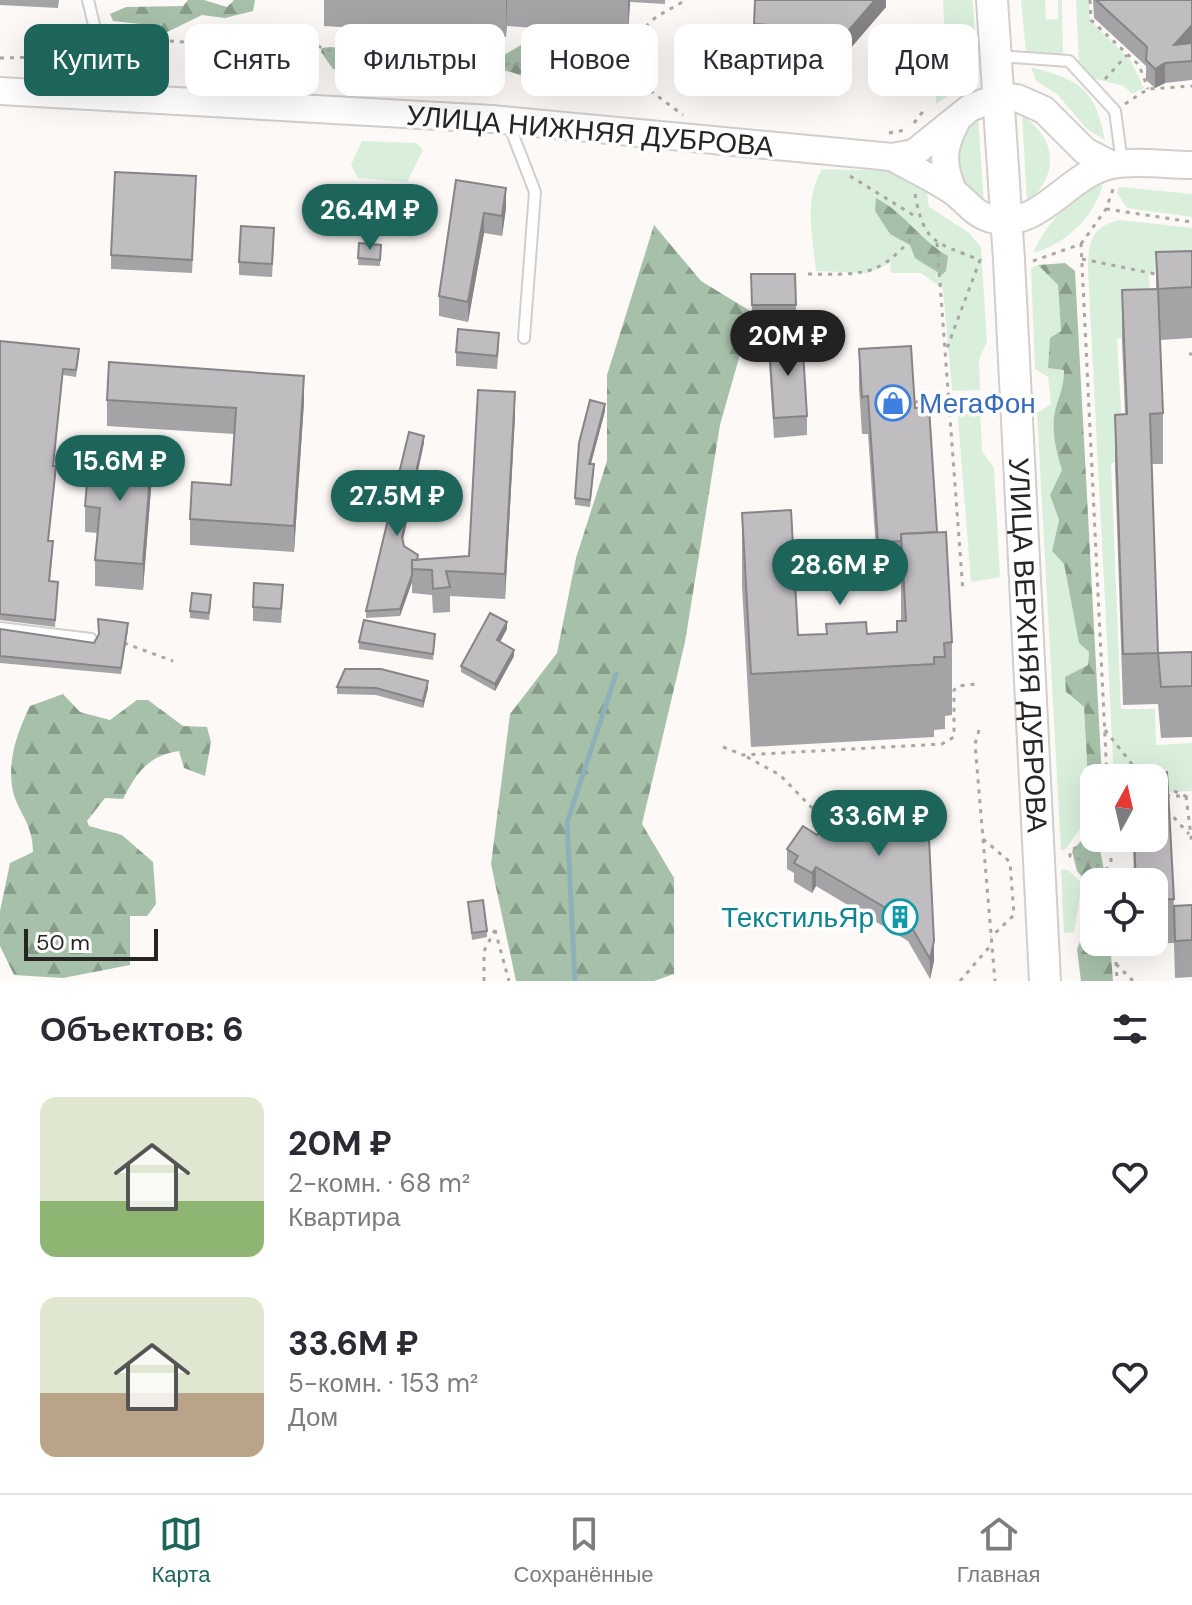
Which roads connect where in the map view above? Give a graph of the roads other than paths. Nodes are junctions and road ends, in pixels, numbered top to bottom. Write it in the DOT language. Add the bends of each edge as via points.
graph roads {
  1 [pos="88,0"];
  2 [pos="992,0"];
  3 [pos="995,55"];
  4 [pos="0,91"];
  5 [pos="998,97"];
  6 [pos="165,101"];
  7 [pos="963,115"];
  8 [pos="1050,116"];
  9 [pos="507,121"];
  10 [pos="888,145"];
  11 [pos="1117,165"];
  12 [pos="1192,165"];
  13 [pos="962,200"];
  14 [pos="1050,200"];
  15 [pos="1007,220"];
  16 [pos="1021,261"];
  17 [pos="524,338"];
  18 [pos="0,628"];
  19 [pos="91,639"];
  20 [pos="1045,981"];
  1 -- 6 [label="lane" via="95,29 128,54"];
  2 -- 3 [label="main road, УЛИЦА ВЕРХНЯЯ ДУБРОВА"];
  3 -- 5 [label="main road, УЛИЦА ВЕРХНЯЯ ДУБРОВА"];
  3 -- 7 [label="street, УЛИЦА ВЕРХНЯЯ ДУБРОВА" via="988,82"];
  3 -- 8 [label="street"];
  3 -- 11 [label="lane" via="1069,61 1115,111"];
  4 -- 6 [label="street, УЛИЦА НИЖНЯЯ ДУБРОВА"];
  5 -- 7 [label="street, УЛИЦА НИЖНЯЯ ДУБРОВА"];
  5 -- 8 [label="street" via="1017,98"];
  5 -- 15 [label="main road, УЛИЦА ВЕРХНЯЯ ДУБРОВА"];
  6 -- 9 [label="street, УЛИЦА НИЖНЯЯ ДУБРОВА"];
  7 -- 10 [label="street, УЛИЦА НИЖНЯЯ ДУБРОВА" via="914,153"];
  7 -- 13 [label="street, УЛИЦА ВЕРХНЯЯ ДУБРОВА" via="946,140 943,161"];
  8 -- 11 [label="street" via="1085,151"];
  8 -- 14 [label="street" via="1067,149 1065,174"];
  9 -- 10 [label="street, УЛИЦА НИЖНЯЯ ДУБРОВА" via="703,140"];
  9 -- 17 [label="lane" via="535,192"];
  10 -- 13 [label="street, УЛИЦА НИЖНЯЯ ДУБРОВА"];
  11 -- 12 [label="street"];
  11 -- 14 [label="street" via="1081,178"];
  13 -- 15 [label="street, УЛИЦА НИЖНЯЯ ДУБРОВА" via="993,219"];
  13 -- 16 [label="street, УЛИЦА ВЕРХНЯЯ ДУБРОВА"];
  14 -- 15 [label="street" via="1033,214"];
  14 -- 16 [label="street" via="1021,235"];
  15 -- 16 [label="main road, УЛИЦА ВЕРХНЯЯ ДУБРОВА"];
  16 -- 20 [label="main road, УЛИЦА ВЕРХНЯЯ ДУБРОВА"];
  18 -- 19 [label="lane"];
}
